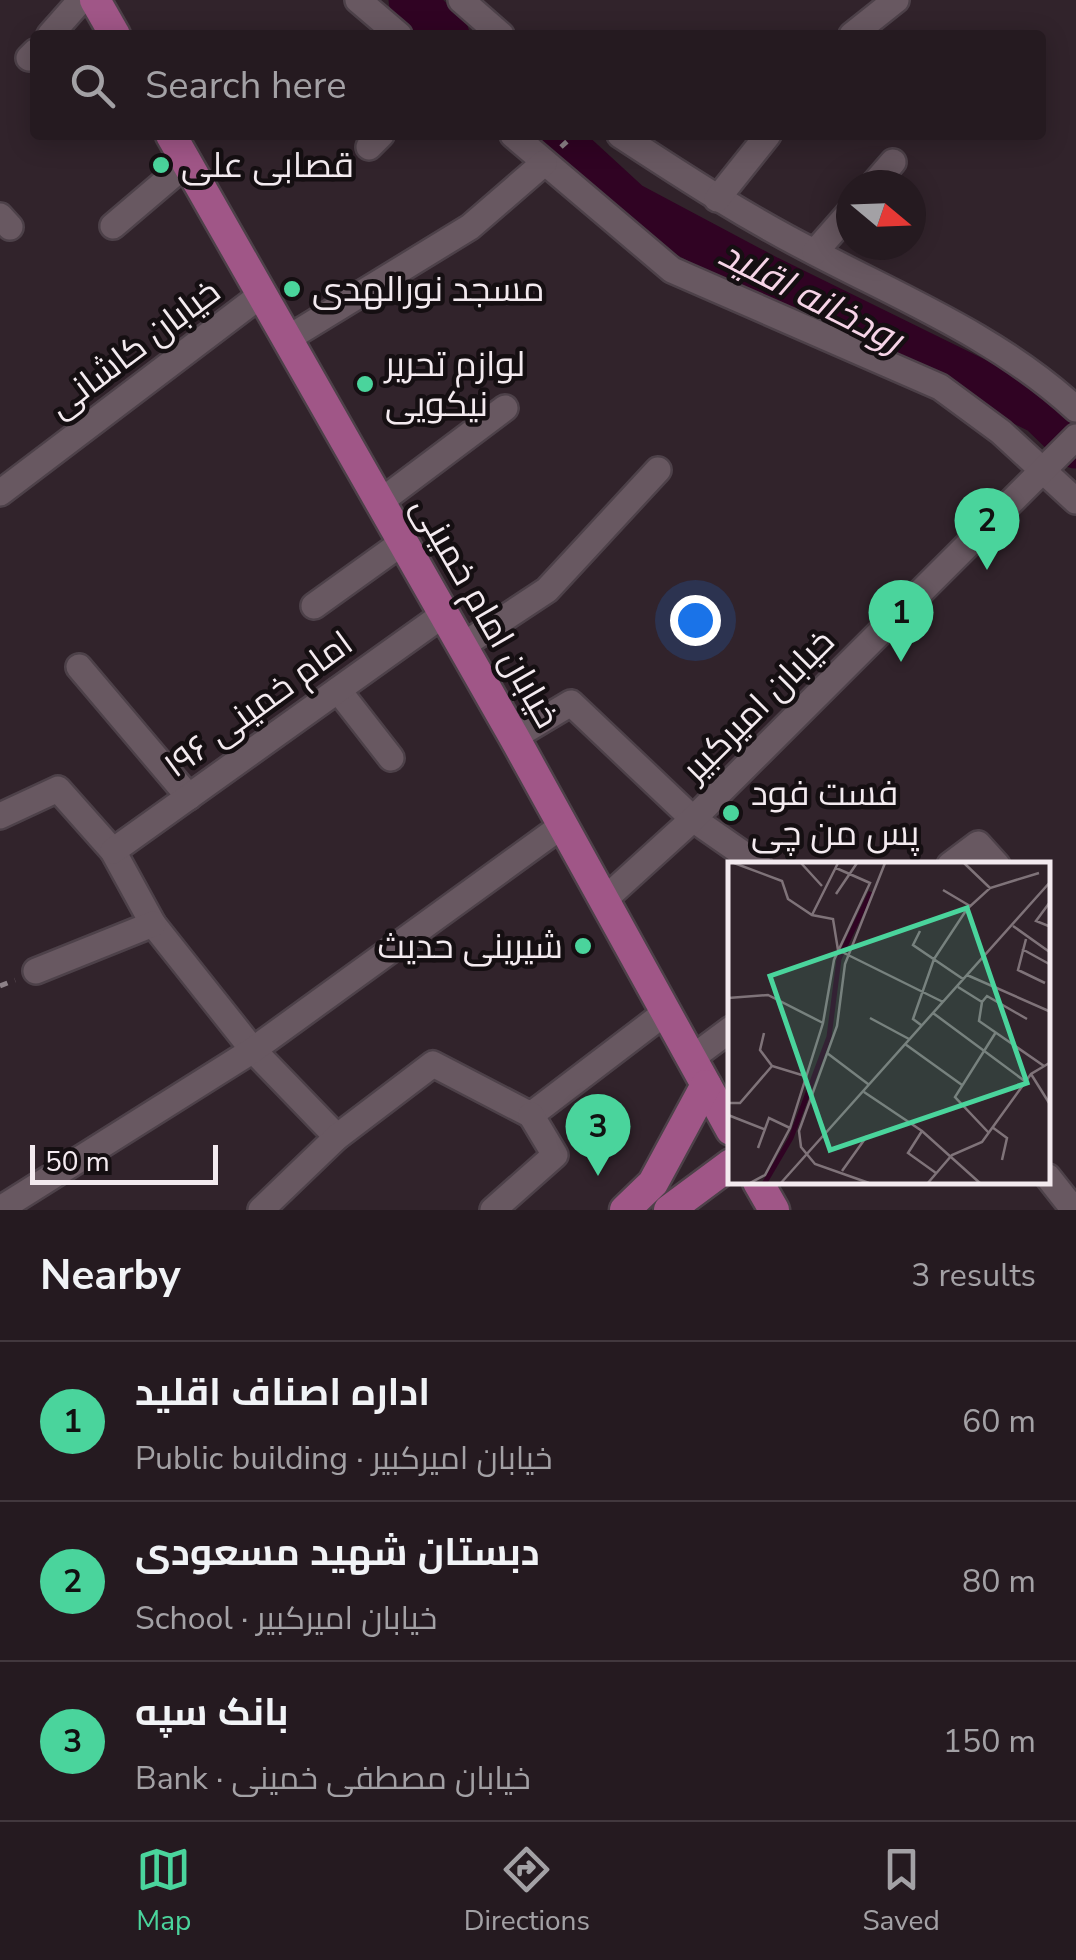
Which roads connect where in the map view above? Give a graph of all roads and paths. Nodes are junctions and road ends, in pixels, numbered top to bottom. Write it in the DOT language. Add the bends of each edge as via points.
graph roads {
  1 [pos="81,0"];
  2 [pos="95,0"];
  3 [pos="358,0"];
  4 [pos="461,0"];
  5 [pos="896,0"];
  6 [pos="54,30"];
  7 [pos="112,30"];
  8 [pos="393,30"];
  9 [pos="494,30"];
  10 [pos="858,30"];
  11 [pos="174,140"];
  12 [pos="519,140"];
  13 [pos="628,140"];
  14 [pos="764,140"];
  15 [pos="893,162"];
  16 [pos="187,163"];
  17 [pos="544,163"];
  18 [pos="886,170"];
  19 [pos="717,199"];
  20 [pos="113,226"];
  21 [pos="836,228"];
  22 [pos="815,252"];
  23 [pos="262,295"];
  24 [pos="287,339"];
  25 [pos="504,408"];
  26 [pos="1076,409"];
  27 [pos="1076,436"];
  28 [pos="1044,467"];
  29 [pos="658,470"];
  30 [pos="0,493"];
  31 [pos="1076,501"];
  32 [pos="380,502"];
  33 [pos="402,542"];
  34 [pos="314,606"];
  35 [pos="444,614"];
  36 [pos="462,646"];
  37 [pos="79,667"];
  38 [pos="338,690"];
  39 [pos="514,737"];
  40 [pos="391,758"];
  41 [pos="188,797"];
  42 [pos="0,816"];
  43 [pos="693,820"];
  44 [pos="562,825"];
  45 [pos="113,851"];
  46 [pos="756,862"];
  47 [pos="954,862"];
  48 [pos="994,862"];
  49 [pos="604,900"];
  50 [pos="154,924"];
  51 [pos="36,972"];
  52 [pos="666,1012"];
  53 [pos="728,1030"];
  54 [pos="253,1050"];
  55 [pos="692,1058"];
  56 [pos="706,1085"];
  57 [pos="531,1115"];
  58 [pos="728,1125"];
  59 [pos="337,1138"];
  60 [pos="728,1166"];
  61 [pos="1051,1181"];
  62 [pos="760,1185"];
  63 [pos="665,1200"];
  64 [pos="4,1205"];
  65 [pos="262,1210"];
  66 [pos="493,1210"];
  67 [pos="625,1210"];
  68 [pos="774,1210"];
  69 [pos="1074,1210"];
  1 -- 6 [label="street"];
  2 -- 7 [label="main road"];
  3 -- 8 [label="street"];
  4 -- 9 [label="street"];
  5 -- 10 [label="street"];
  11 -- 16 [label="main road, خیابان امام خمینی"];
  12 -- 17 [label="street"];
  13 -- 19 [label="street"];
  14 -- 19 [label="street"];
  15 -- 18 [label="street"];
  16 -- 20 [label="street"];
  16 -- 23 [label="main road, خیابان امام خمینی"];
  17 -- 24 [label="street" via="470,227"];
  17 -- 28 [label="street" via="672,270 940,387"];
  19 -- 22 [label="street"];
  21 -- 22 [label="street"];
  22 -- 26 [label="street" via="959,324 1043,378"];
  23 -- 24 [label="main road, خیابان امام خمینی"];
  23 -- 30 [label="street, خیابان کاشانی"];
  24 -- 32 [label="main road, خیابان امام خمینی"];
  25 -- 32 [label="street"];
  27 -- 28 [label="street, خیابان امیرکبیر"];
  28 -- 31 [label="street"];
  28 -- 43 [label="street, خیابان امیرکبیر"];
  29 -- 36 [label="street" via="547,590"];
  32 -- 33 [label="main road, خیابان امام خمینی"];
  33 -- 34 [label="street"];
  33 -- 35 [label="main road, خیابان امام خمینی"];
  35 -- 36 [label="main road, خیابان امام خمینی"];
  35 -- 38 [label="street, امام خمینی ۱۹۶"];
  36 -- 39 [label="main road, خیابان امام خمینی"];
  37 -- 41 [label="street"];
  38 -- 40 [label="street"];
  38 -- 41 [label="street, امام خمینی ۱۹۶"];
  39 -- 43 [label="street" via="570,703"];
  39 -- 44 [label="main road, خیابان امام خمینی"];
  41 -- 45 [label="street, امام خمینی ۱۹۶"];
  42 -- 45 [label="street" via="58,789"];
  43 -- 46 [label="street"];
  43 -- 49 [label="street, خیابان امیرکبیر"];
  44 -- 49 [label="main road, خیابان امام خمینی"];
  44 -- 54 [label="street"];
  45 -- 50 [label="street"];
  47 -- 48 [label="street" via="978,844"];
  49 -- 52 [label="main road, خیابان امام خمینی"];
  50 -- 51 [label="street"];
  50 -- 54 [label="street"];
  52 -- 55 [label="main road, خیابان امام خمینی"];
  52 -- 57 [label="street"];
  53 -- 55 [label="street"];
  54 -- 59 [label="street"];
  54 -- 64 [label="street"];
  55 -- 56 [label="main road, خیابان امام خمینی"];
  56 -- 58 [label="main road, خیابان امام خمینی"];
  56 -- 63 [label="main road"];
  57 -- 59 [label="street" via="433,1064"];
  57 -- 66 [label="street" via="555,1155"];
  59 -- 65 [label="street"];
  60 -- 63 [label="main road"];
  61 -- 69 [label="street"];
  62 -- 68 [label="main road"];
  63 -- 67 [label="main road"];
}
